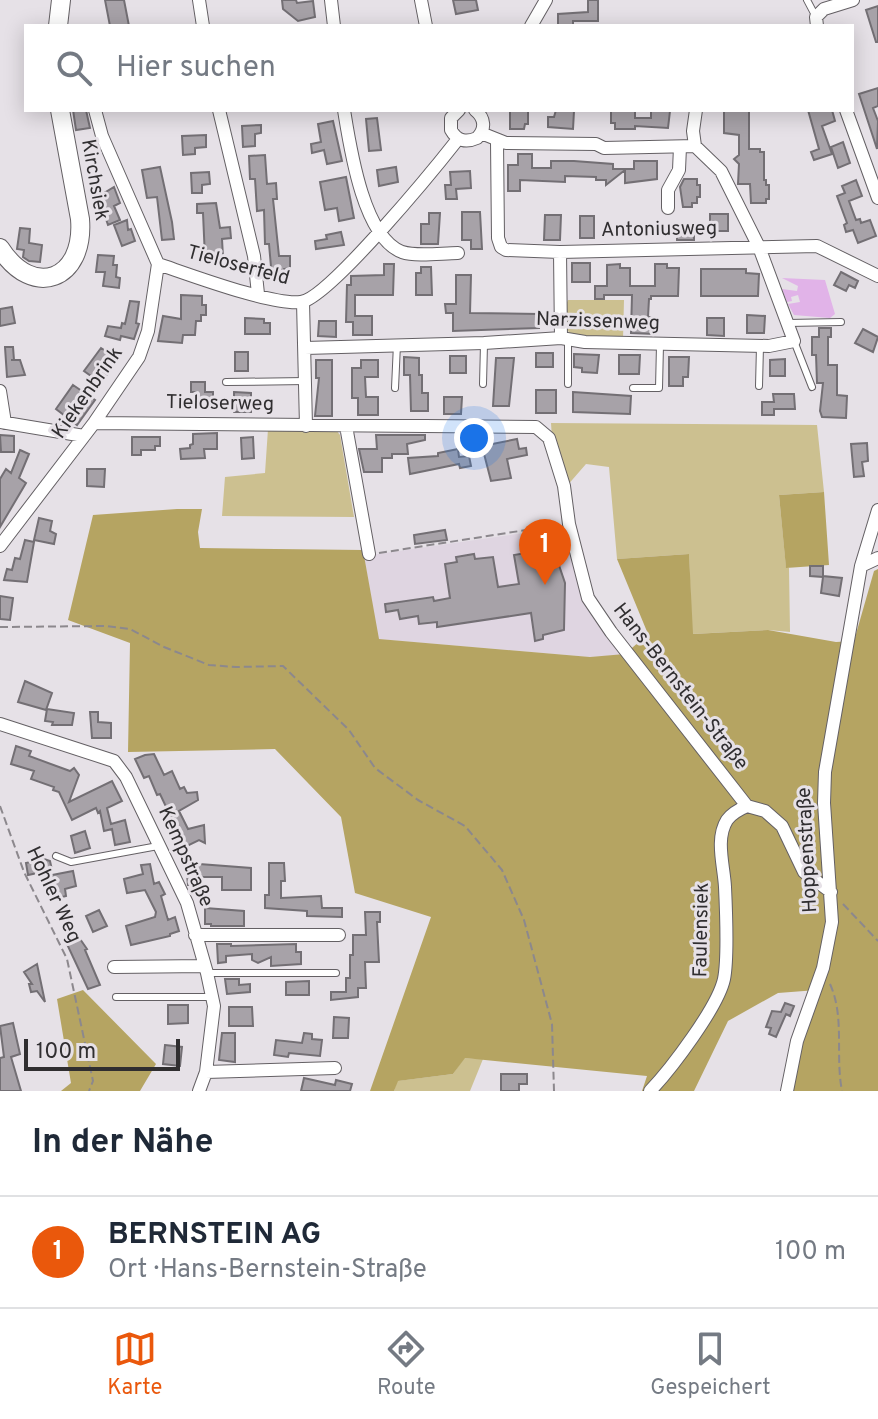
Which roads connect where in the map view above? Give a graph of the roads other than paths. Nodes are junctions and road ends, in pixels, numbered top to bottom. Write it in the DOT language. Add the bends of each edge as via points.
graph roads {
  1 [pos="61,0"];
  2 [pos="199,0"];
  3 [pos="331,0"];
  4 [pos="421,0"];
  5 [pos="546,0"];
  6 [pos="807,0"];
  7 [pos="853,0"];
  8 [pos="817,22"];
  9 [pos="58,24"];
  10 [pos="203,24"];
  11 [pos="334,24"];
  12 [pos="426,24"];
  13 [pos="532,24"];
  14 [pos="60,112"];
  15 [pos="96,112"];
  16 [pos="219,112"];
  17 [pos="344,112"];
  18 [pos="454,112"];
  19 [pos="477,112"];
  20 [pos="696,112"];
  21 [pos="847,112"];
  22 [pos="481,133"];
  23 [pos="458,139"];
  24 [pos="497,142"];
  25 [pos="695,146"];
  26 [pos="680,147"];
  27 [pos="878,198"];
  28 [pos="668,208"];
  29 [pos="378,233"];
  30 [pos="759,247"];
  31 [pos="0,248"];
  32 [pos="560,252"];
  33 [pos="458,253"];
  34 [pos="158,264"];
  35 [pos="878,276"];
  36 [pos="258,294"];
  37 [pos="303,302"];
  38 [pos="841,322"];
  39 [pos="788,323"];
  40 [pos="564,338"];
  41 [pos="794,341"];
  42 [pos="484,343"];
  43 [pos="397,344"];
  44 [pos="660,345"];
  45 [pos="760,346"];
  46 [pos="305,348"];
  47 [pos="306,381"];
  48 [pos="226,382"];
  49 [pos="483,384"];
  50 [pos="568,384"];
  51 [pos="759,386"];
  52 [pos="812,387"];
  53 [pos="395,388"];
  54 [pos="633,388"];
  55 [pos="0,391"];
  56 [pos="2,422"];
  57 [pos="94,423"];
  58 [pos="306,426"];
  59 [pos="346,426"];
  60 [pos="536,427"];
  61 [pos="84,436"];
  62 [pos="878,510"];
  63 [pos="0,546"];
  64 [pos="369,554"];
  65 [pos="878,558"];
  66 [pos="861,566"];
  67 [pos="0,724"];
  68 [pos="747,806"];
  69 [pos="159,845"];
  70 [pos="56,856"];
  71 [pos="831,892"];
  72 [pos="195,935"];
  73 [pos="339,935"];
  74 [pos="114,967"];
  75 [pos="206,969"];
  76 [pos="336,973"];
  77 [pos="116,997"];
  78 [pos="212,997"];
  79 [pos="335,1068"];
  80 [pos="206,1072"];
  81 [pos="199,1091"];
  82 [pos="650,1091"];
  83 [pos="787,1091"];
  1 -- 9 [label="main road"];
  2 -- 10 [label="street"];
  3 -- 11 [label="street"];
  4 -- 12 [label="street"];
  5 -- 13 [label="street"];
  6 -- 8 [label="lane"];
  7 -- 8 [label="street" via="824,9"];
  14 -- 31 [label="main road, Kirchsiek" via="80,219 76,256 64,271 40,278 20,271"];
  15 -- 34 [label="street"];
  16 -- 36 [label="street"];
  17 -- 29 [label="street" via="364,199"];
  18 -- 23 [label="street" via="451,130"];
  19 -- 22 [label="street"];
  20 -- 25 [label="street"];
  21 -- 27 [label="street"];
  22 -- 23 [label="street" via="471,141"];
  22 -- 24 [label="street"];
  23 -- 29 [label="street, Tieloserfeld"];
  24 -- 26 [label="street"];
  24 -- 32 [label="street, Antoniusweg" via="501,247"];
  25 -- 26 [label="street"];
  25 -- 30 [label="street" via="721,171"];
  26 -- 28 [label="street"];
  29 -- 33 [label="street" via="404,253"];
  29 -- 37 [label="street, Tieloserfeld"];
  30 -- 32 [label="street, Antoniusweg"];
  30 -- 35 [label="street, Antoniusweg" via="817,246"];
  30 -- 39 [label="street"];
  32 -- 40 [label="street"];
  34 -- 36 [label="street, Tieloserfeld"];
  34 -- 57 [label="street, Kiekenbrink" via="139,357"];
  36 -- 37 [label="street, Tieloserfeld"];
  37 -- 46 [label="street"];
  38 -- 39 [label="lane"];
  39 -- 41 [label="street"];
  40 -- 42 [label="street, Narzissenweg"];
  40 -- 44 [label="street, Narzissenweg"];
  40 -- 50 [label="lane"];
  41 -- 45 [label="street, Narzissenweg"];
  41 -- 52 [label="lane"];
  42 -- 43 [label="street, Narzissenweg"];
  42 -- 49 [label="lane"];
  43 -- 46 [label="street, Narzissenweg"];
  43 -- 53 [label="lane"];
  44 -- 45 [label="street, Narzissenweg"];
  44 -- 54 [label="lane" via="659,388"];
  45 -- 51 [label="lane"];
  46 -- 47 [label="street"];
  47 -- 48 [label="lane"];
  47 -- 58 [label="street"];
  55 -- 56 [label="street"];
  56 -- 61 [label="street"];
  57 -- 58 [label="street, Tieloserweg"];
  57 -- 61 [label="street, Kiekenbrink"];
  58 -- 59 [label="street, Tieloserweg"];
  59 -- 60 [label="street, Tieloserweg"];
  59 -- 64 [label="street"];
  60 -- 68 [label="street, Hans-Bernstein-Straße" via="549,438 564,486 588,598"];
  61 -- 63 [label="street, Kiekenbrink"];
  62 -- 66 [label="street, Hoppenstraße"];
  65 -- 66 [label="street"];
  66 -- 71 [label="street, Hoppenstraße" via="825,772"];
  67 -- 69 [label="street, Kempstraße" via="114,761"];
  68 -- 71 [label="street, Hans-Bernstein-Straße" via="765,811 782,826 804,872"];
  68 -- 82 [label="street, Faulensiek" via="726,821 720,852 724,978 715,1002"];
  69 -- 70 [label="lane" via="85,861"];
  69 -- 72 [label="street, Kempstraße" via="187,903"];
  71 -- 83 [label="street, Hoppenstraße" via="832,922 823,968 797,1041"];
  72 -- 73 [label="street"];
  72 -- 75 [label="street, Kempstraße"];
  74 -- 75 [label="street"];
  75 -- 76 [label="lane"];
  75 -- 78 [label="street, Kempstraße"];
  77 -- 78 [label="lane"];
  78 -- 80 [label="street, Kempstraße"];
  79 -- 80 [label="street"];
  80 -- 81 [label="street, Kempstraße"];
}
